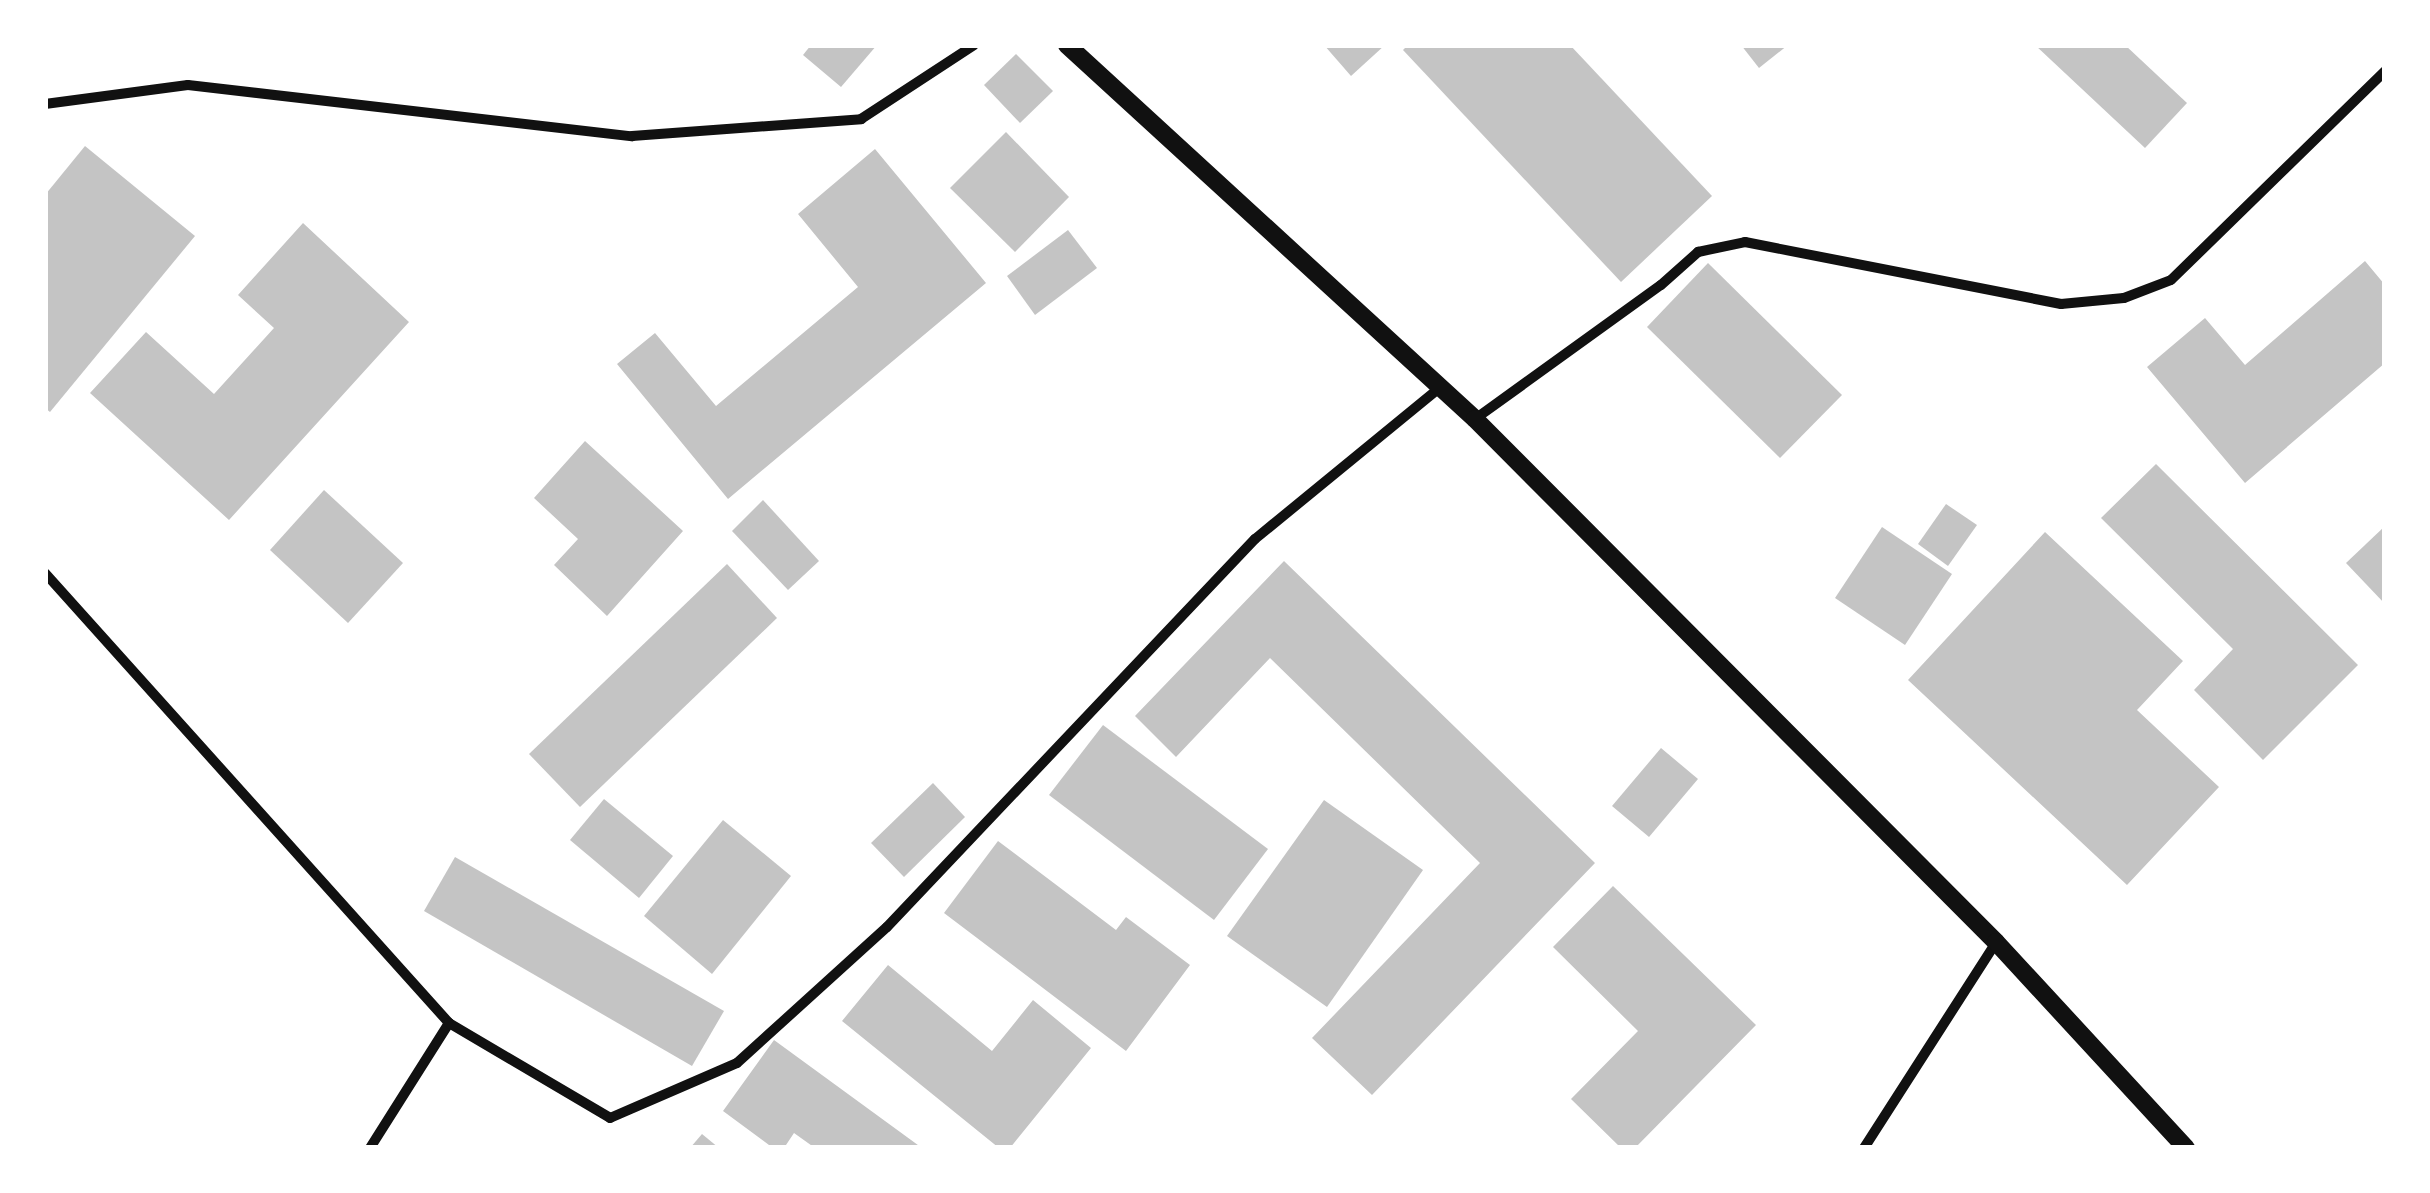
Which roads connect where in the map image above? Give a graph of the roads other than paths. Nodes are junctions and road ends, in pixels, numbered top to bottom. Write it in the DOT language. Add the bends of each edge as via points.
graph roads {
  1 [pos="974,45"];
  2 [pos="1067,45"];
  3 [pos="2385,71"];
  4 [pos="45,104"];
  5 [pos="1441,388"];
  6 [pos="1475,418"];
  7 [pos="45,573"];
  8 [pos="1996,942"];
  9 [pos="448,1023"];
  10 [pos="370,1148"];
  11 [pos="1864,1148"];
  12 [pos="2186,1148"];
  1 -- 4 [label="street" via="860,119 632,136 188,85"];
  2 -- 5 [label="street"];
  3 -- 6 [label="street" via="2171,280 2124,298 2062,304 1745,242 1698,252"];
  5 -- 6 [label="street"];
  5 -- 9 [label="street" via="1255,539 887,928 737,1062 610,1118"];
  6 -- 8 [label="street"];
  7 -- 9 [label="street"];
  8 -- 11 [label="street"];
  8 -- 12 [label="street"];
  9 -- 10 [label="street"];
}
